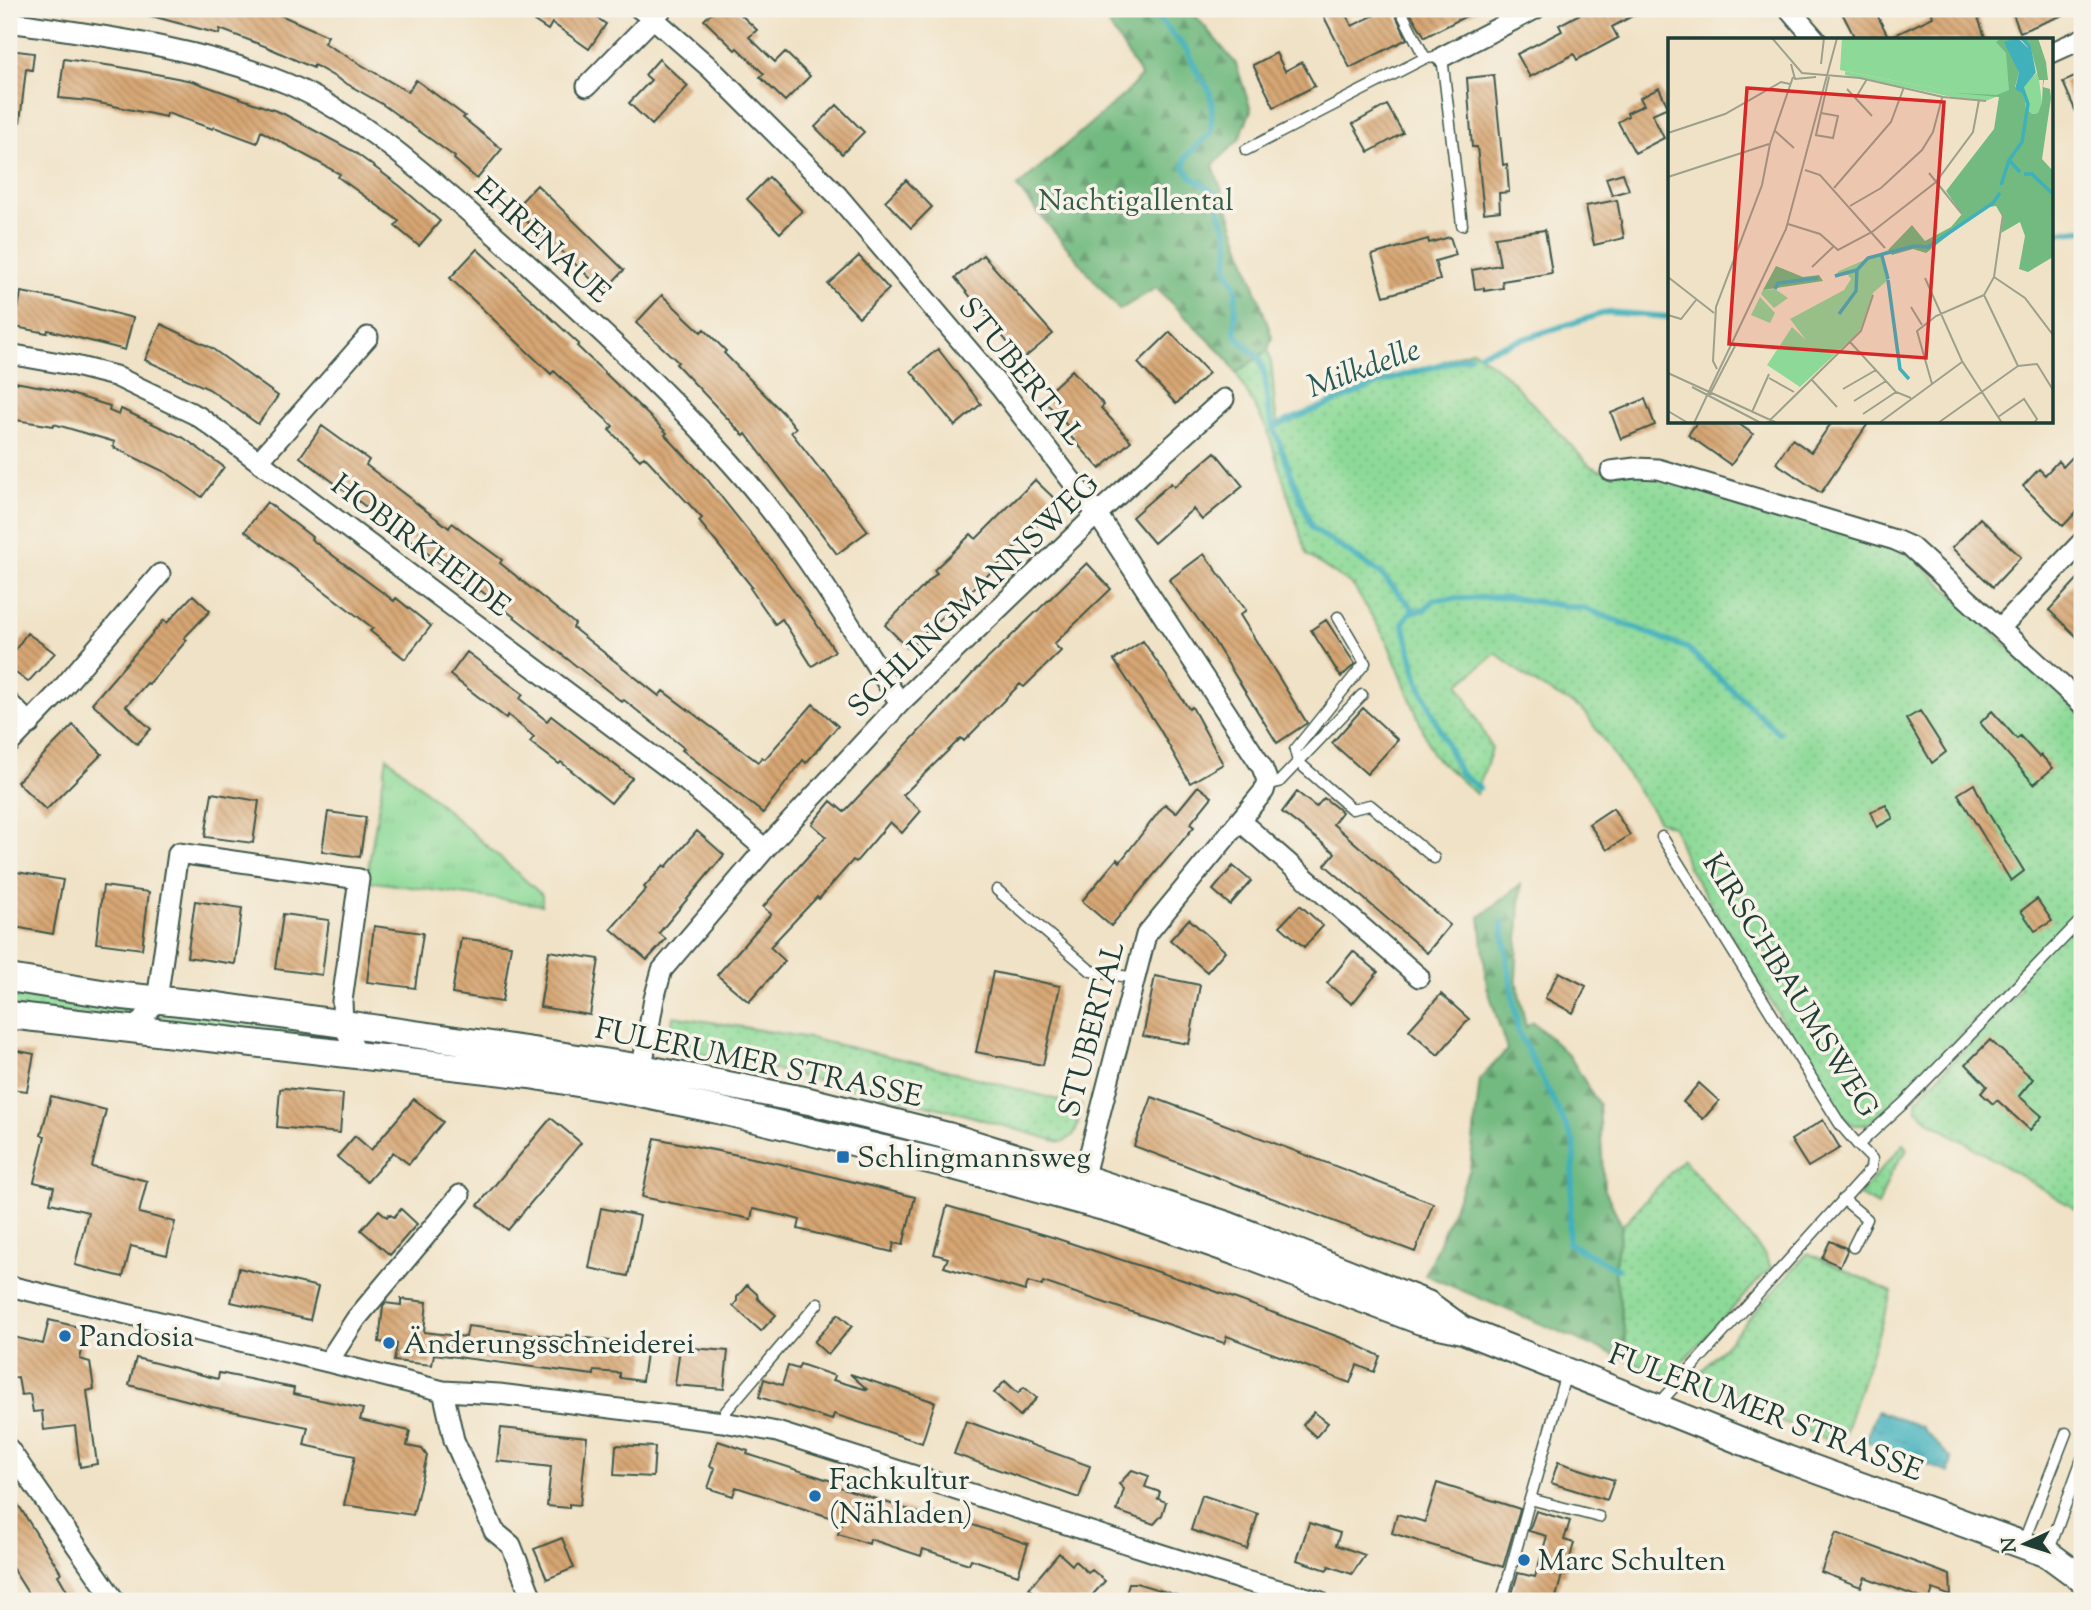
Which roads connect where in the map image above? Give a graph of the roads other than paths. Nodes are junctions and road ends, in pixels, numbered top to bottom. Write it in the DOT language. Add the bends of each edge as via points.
graph roads {
  1 [pos="1401,9"];
  2 [pos="1535,9"];
  3 [pos="1789,9"];
  4 [pos="652,12"];
  5 [pos="9,22"];
  6 [pos="1814,38"];
  7 [pos="2082,39"];
  8 [pos="2052,52"];
  9 [pos="1434,58"];
  10 [pos="587,86"];
  11 [pos="1246,150"];
  12 [pos="1462,225"];
  13 [pos="368,337"];
  14 [pos="9,354"];
  15 [pos="1224,399"];
  16 [pos="259,461"];
  17 [pos="1611,471"];
  18 [pos="1097,514"];
  19 [pos="2082,542"];
  20 [pos="160,574"];
  21 [pos="1338,617"];
  22 [pos="2000,628"];
  23 [pos="1362,695"];
  24 [pos="9,703"];
  25 [pos="900,703"];
  26 [pos="2082,704"];
  27 [pos="30,724"];
  28 [pos="9,744"];
  29 [pos="1298,762"];
  30 [pos="1266,785"];
  31 [pos="1241,822"];
  32 [pos="1662,836"];
  33 [pos="765,849"];
  34 [pos="1434,858"];
  35 [pos="997,890"];
  36 [pos="2082,919"];
  37 [pos="1419,977"];
  38 [pos="9,978"];
  39 [pos="1135,978"];
  40 [pos="157,1000"];
  41 [pos="9,1015"];
  42 [pos="343,1024"];
  43 [pos="134,1030"];
  44 [pos="357,1054"];
  45 [pos="639,1080"];
  46 [pos="1858,1144"];
  47 [pos="1080,1189"];
  48 [pos="460,1195"];
  49 [pos="1843,1199"];
  50 [pos="1853,1247"];
  51 [pos="9,1286"];
  52 [pos="818,1303"];
  53 [pos="328,1362"];
  54 [pos="1566,1372"];
  55 [pos="443,1391"];
  56 [pos="1656,1407"];
  57 [pos="723,1422"];
  58 [pos="2066,1433"];
  59 [pos="9,1449"];
  60 [pos="2082,1459"];
  61 [pos="1530,1499"];
  62 [pos="1599,1517"];
  63 [pos="2035,1549"];
  64 [pos="2082,1555"];
  65 [pos="2082,1579"];
  66 [pos="115,1601"];
  67 [pos="533,1601"];
  68 [pos="1318,1601"];
  69 [pos="1502,1601"];
  1 -- 9 [label="lane"];
  2 -- 9 [label="street"];
  3 -- 6 [label="street"];
  4 -- 10 [label="street"];
  4 -- 18 [label="street, STUBERTAL" via="836,195 1000,387"];
  5 -- 25 [label="street, EHRENAUE" via="189,51 254,71 327,104 403,156 630,359 732,464 805,556"];
  7 -- 8 [label="street"];
  9 -- 11 [label="lane"];
  9 -- 12 [label="lane"];
  13 -- 16 [label="street"];
  14 -- 16 [label="street, HOBIRKHEIDE" via="115,376 198,416"];
  15 -- 18 [label="street, SCHLINGMANNSWEG"];
  16 -- 33 [label="street, HOBIRKHEIDE" via="687,782"];
  17 -- 22 [label="street" via="1658,469 1895,540 1911,547"];
  18 -- 25 [label="street, SCHLINGMANNSWEG"];
  18 -- 30 [label="street, STUBERTAL" via="1262,767"];
  19 -- 22 [label="street"];
  20 -- 27 [label="street"];
  21 -- 29 [label="lane" via="1365,663 1295,750"];
  22 -- 26 [label="street"];
  23 -- 29 [label="lane"];
  24 -- 27 [label="street"];
  25 -- 33 [label="street, SCHLINGMANNSWEG"];
  27 -- 28 [label="street"];
  29 -- 30 [label="lane" via="1279,782"];
  29 -- 34 [label="lane" via="1352,809 1370,804"];
  30 -- 31 [label="street, STUBERTAL"];
  31 -- 37 [label="street"];
  31 -- 39 [label="street, STUBERTAL" via="1146,935"];
  32 -- 46 [label="lane, KIRSCHBAUMSWEG" via="1840,1124"];
  33 -- 45 [label="street, SCHLINGMANNSWEG" via="662,970"];
  35 -- 39 [label="lane" via="1091,971"];
  36 -- 46 [label="lane, KIRSCHBAUMSWEG" via="1905,1102"];
  38 -- 40 [label="main road, FULERUMER STRASSE"];
  39 -- 47 [label="street, STUBERTAL"];
  40 -- 42 [label="main road, FULERUMER STRASSE"];
  40 -- 42 [label="street" via="178,853 359,878 342,1000"];
  40 -- 43 [label="street"];
  41 -- 43 [label="main road, FULERUMER STRASSE"];
  42 -- 44 [label="street"];
  42 -- 45 [label="main road, FULERUMER STRASSE"];
  43 -- 44 [label="main road, FULERUMER STRASSE"];
  44 -- 45 [label="main road, FULERUMER STRASSE" via="530,1075"];
  45 -- 47 [label="main road, FULERUMER STRASSE" via="809,1101 948,1136"];
  46 -- 49 [label="lane" via="1872,1159 1871,1169"];
  47 -- 54 [label="main road, FULERUMER STRASSE" via="1227,1225 1427,1304 1463,1330"];
  48 -- 53 [label="street" via="356,1319"];
  49 -- 50 [label="lane" via="1867,1219"];
  49 -- 56 [label="lane"];
  51 -- 53 [label="street"];
  52 -- 57 [label="lane" via="726,1411"];
  53 -- 55 [label="street"];
  54 -- 56 [label="main road, FULERUMER STRASSE"];
  54 -- 61 [label="lane"];
  55 -- 57 [label="street"];
  55 -- 67 [label="street" via="454,1440 494,1531 511,1545"];
  56 -- 63 [label="main road, FULERUMER STRASSE"];
  57 -- 68 [label="street" via="777,1432"];
  58 -- 63 [label="lane"];
  59 -- 66 [label="street"];
  60 -- 63 [label="lane"];
  61 -- 62 [label="lane"];
  61 -- 69 [label="lane"];
  63 -- 64 [label="main road, FULERUMER STRASSE"];
  63 -- 65 [label="main road, FULERUMER STRASSE"];
}
